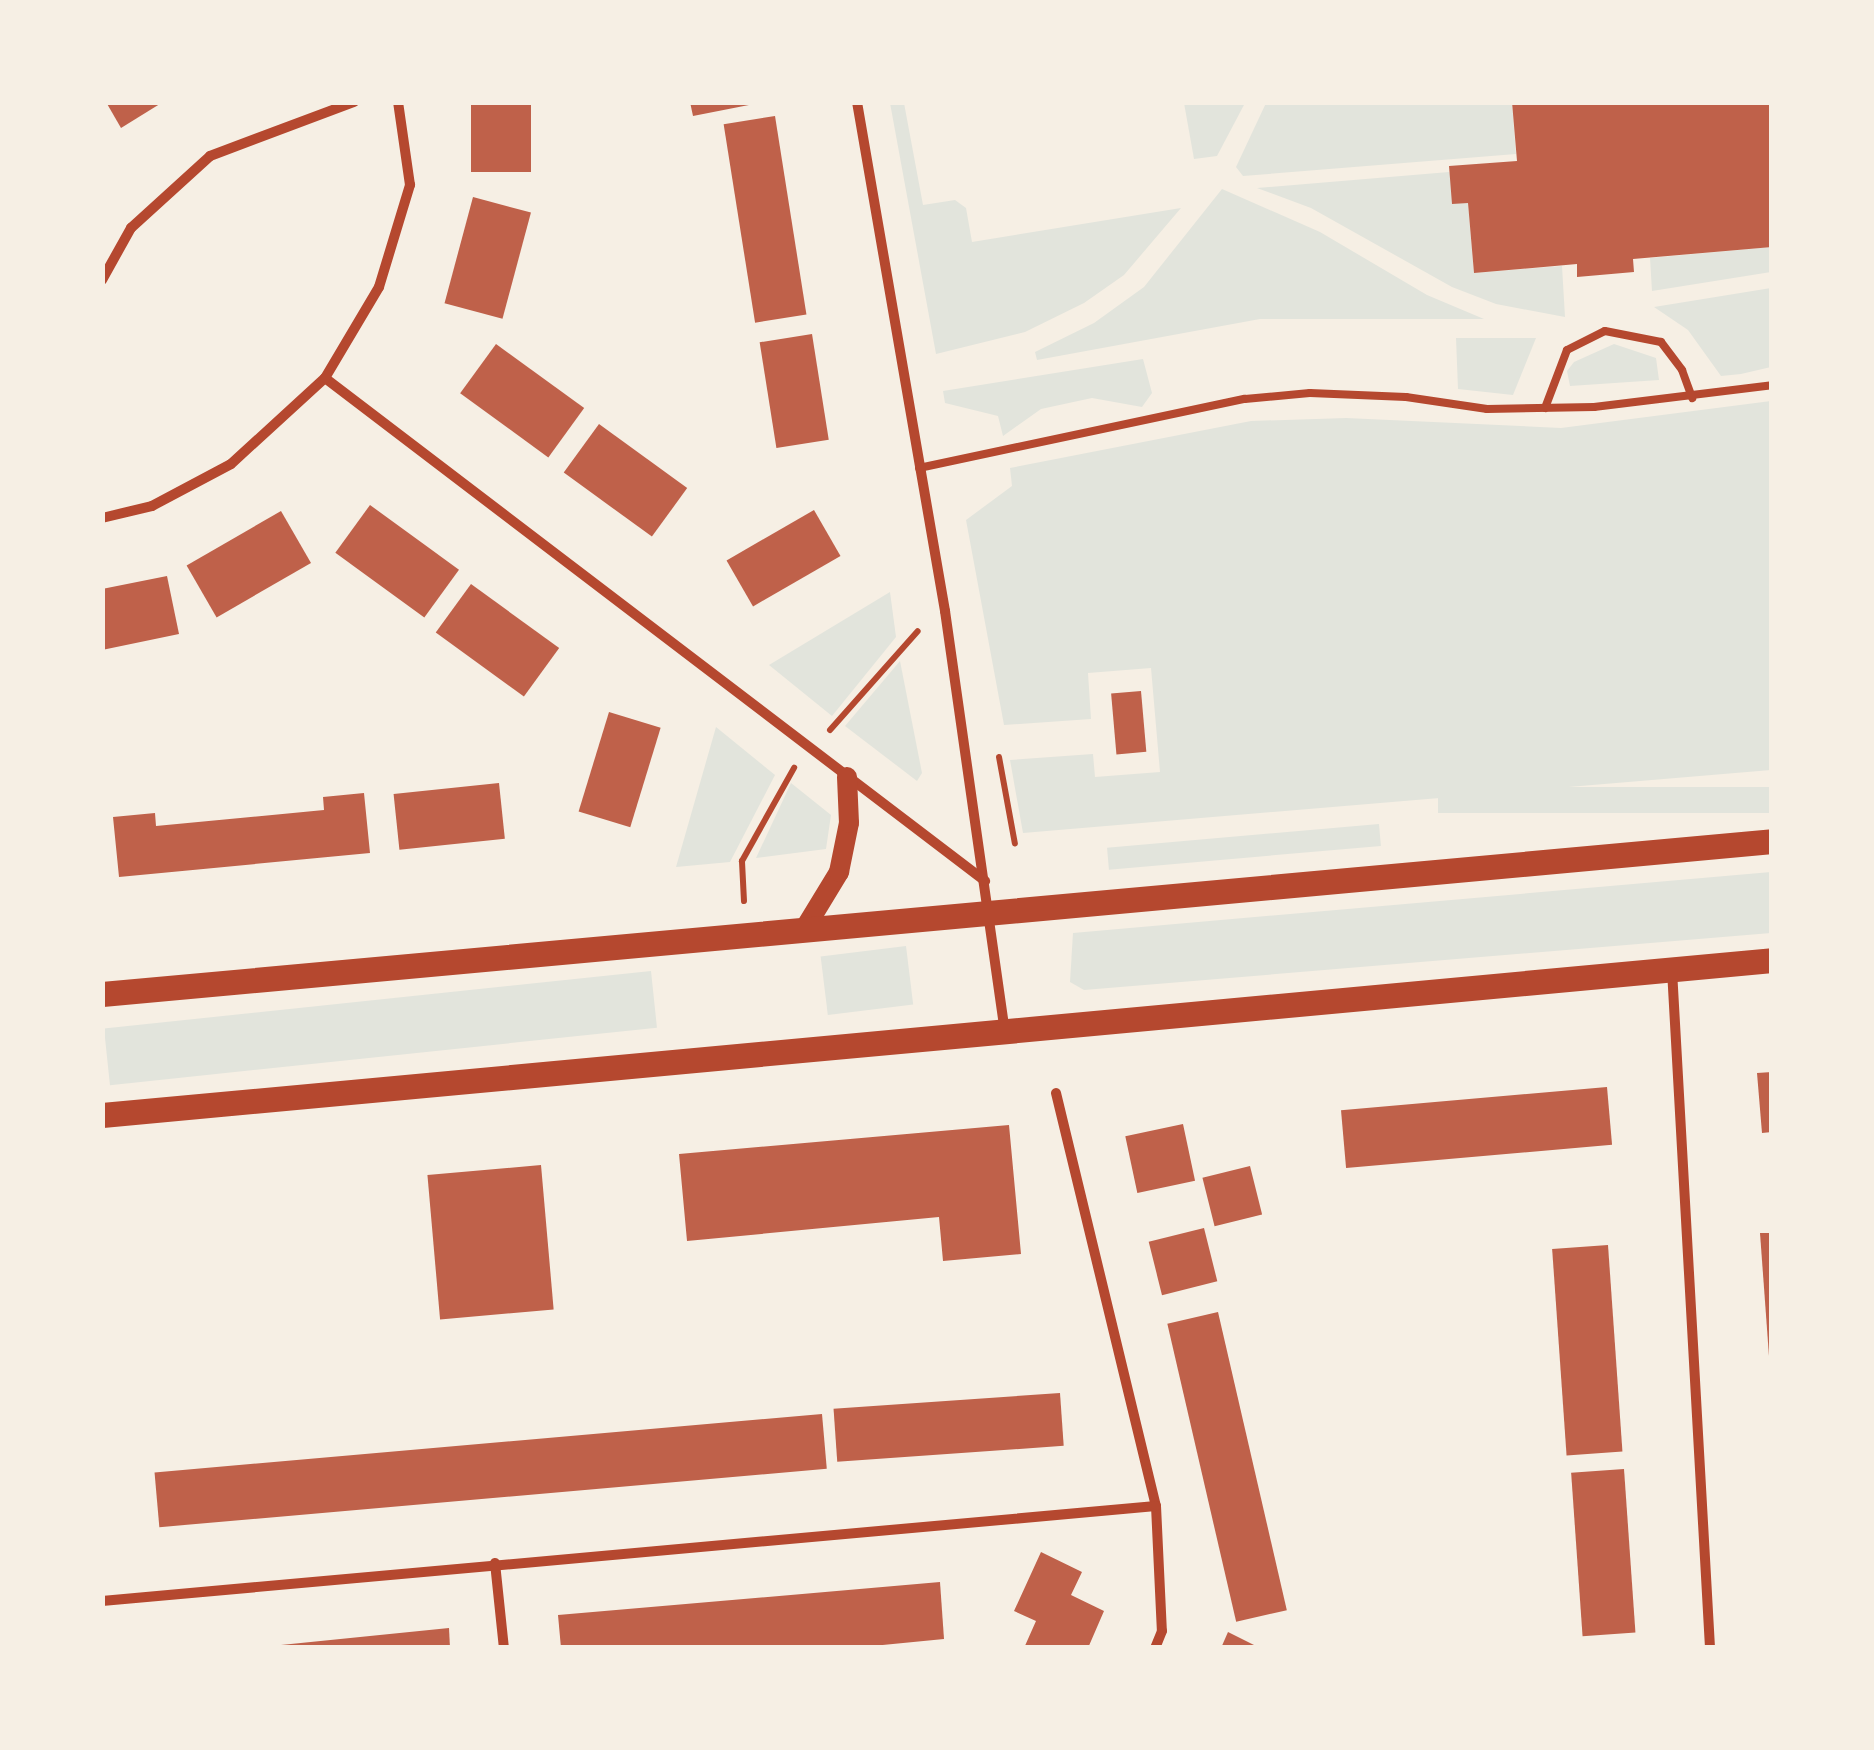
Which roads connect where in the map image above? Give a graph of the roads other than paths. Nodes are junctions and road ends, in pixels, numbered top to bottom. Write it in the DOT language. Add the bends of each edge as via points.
graph roads {
  1 [pos="354,102"];
  2 [pos="398,102"];
  3 [pos="857,102"];
  4 [pos="102,280"];
  5 [pos="325,378"];
  6 [pos="1772,385"];
  7 [pos="1692,398"];
  8 [pos="1545,408"];
  9 [pos="919,468"];
  10 [pos="102,518"];
  11 [pos="848,777"];
  12 [pos="1772,841"];
  13 [pos="986,882"];
  14 [pos="990,914"];
  15 [pos="805,928"];
  16 [pos="1772,960"];
  17 [pos="1672,968"];
  18 [pos="102,994"];
  19 [pos="1004,1028"];
  20 [pos="1056,1093"];
  21 [pos="102,1115"];
  22 [pos="1156,1506"];
  23 [pos="495,1563"];
  24 [pos="102,1601"];
  25 [pos="504,1648"];
  26 [pos="1155,1648"];
  27 [pos="1710,1648"];
  1 -- 4 [label="street" via="210,156 131,228"];
  2 -- 5 [label="street" via="410,185 378,286"];
  3 -- 9 [label="street"];
  5 -- 10 [label="street" via="231,464 152,506"];
  5 -- 11 [label="street"];
  6 -- 7 [label="lane"];
  7 -- 8 [label="lane"];
  7 -- 8 [label="lane" via="1661,342 1605,331 1566,350"];
  8 -- 9 [label="lane" via="1329,394 1245,399"];
  9 -- 13 [label="street"];
  11 -- 13 [label="street"];
  11 -- 15 [label="main road" via="849,822 839,872"];
  12 -- 14 [label="main road"];
  13 -- 14 [label="street"];
  14 -- 15 [label="main road"];
  14 -- 19 [label="street"];
  15 -- 18 [label="main road"];
  16 -- 17 [label="main road"];
  17 -- 19 [label="main road"];
  17 -- 27 [label="street"];
  19 -- 21 [label="main road"];
  20 -- 22 [label="street"];
  22 -- 23 [label="street"];
  22 -- 26 [label="street" via="1162,1630"];
  23 -- 24 [label="street"];
  23 -- 25 [label="street"];
}
